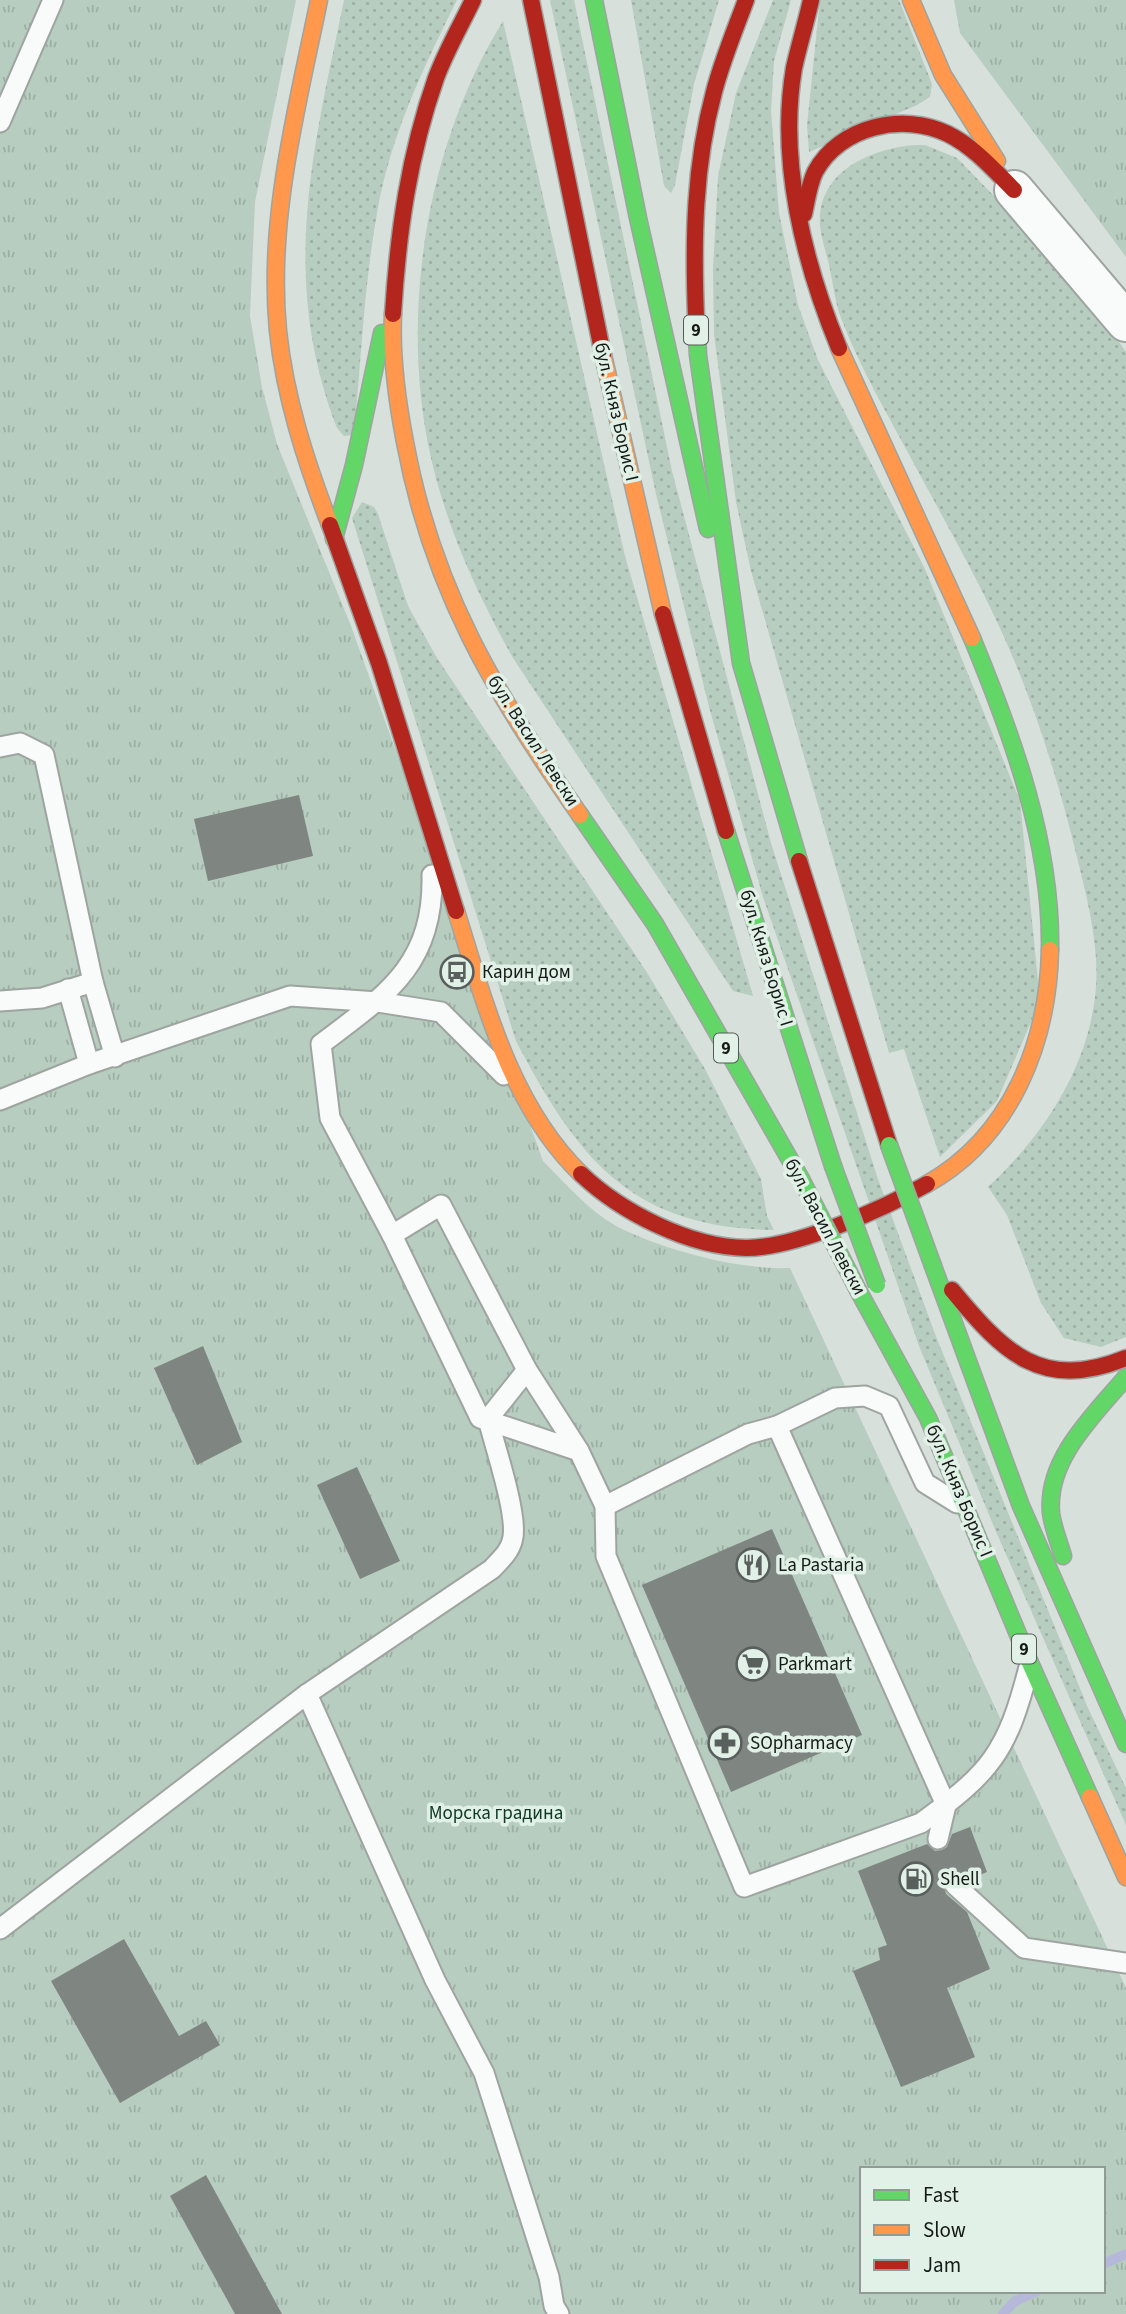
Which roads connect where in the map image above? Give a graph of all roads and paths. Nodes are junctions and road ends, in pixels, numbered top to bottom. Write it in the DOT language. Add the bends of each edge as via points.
graph roads {
  1 [pos="53,0"];
  2 [pos="319,0"];
  3 [pos="474,0"];
  4 [pos="594,0"];
  5 [pos="746,0"];
  6 [pos="811,0"];
  7 [pos="911,0"];
  8 [pos="531,1"];
  9 [pos="0,122"];
  10 [pos="1014,190"];
  11 [pos="800,230"];
  12 [pos="396,266"];
  13 [pos="1126,322"];
  14 [pos="334,539"];
  15 [pos="741,663"];
  16 [pos="0,747"];
  17 [pos="431,830"];
  18 [pos="93,982"];
  19 [pos="68,989"];
  20 [pos="0,1001"];
  21 [pos="378,1002"];
  22 [pos="115,1056"];
  23 [pos="89,1064"];
  24 [pos="518,1088"];
  25 [pos="0,1100"];
  26 [pos="392,1235"];
  27 [pos="933,1266"];
  28 [pos="1126,1358"];
  29 [pos="527,1370"];
  30 [pos="1126,1377"];
  31 [pos="488,1419"];
  32 [pos="929,1419"];
  33 [pos="777,1426"];
  34 [pos="579,1451"];
  35 [pos="605,1506"];
  36 [pos="966,1508"];
  37 [pos="1030,1663"];
  38 [pos="1097,1684"];
  39 [pos="307,1694"];
  40 [pos="1126,1744"];
  41 [pos="946,1805"];
  42 [pos="938,1839"];
  43 [pos="1126,1877"];
  44 [pos="955,1885"];
  45 [pos="0,1929"];
  46 [pos="1126,1963"];
  47 [pos="559,2314"];
  1 -- 9 [label="lane"];
  2 -- 14 [label="main road" via="284,171 275,290 279,341 299,442"];
  3 -- 12 [label="main road, бул. Васил Левски / 9" via="426,105 407,173"];
  4 -- 15 [label="main road" via="638,218"];
  5 -- 15 [label="main road, 9" via="709,119 695,204 692,263 698,355"];
  6 -- 11 [label="main road" via="790,99"];
  7 -- 10 [label="main road" via="943,75"];
  8 -- 32 [label="main road, бул. Княз Борис I, bridge" via="658,596 723,821 833,1166"];
  10 -- 11 [label="main road" via="948,134 905,122 886,124 849,138 828,155 811,181"];
  10 -- 13 [label="street"];
  11 -- 24 [label="main road" via="836,346 995,690 1033,813 1050,900 1051,969 1040,1034 1005,1113 964,1161 894,1203 774,1246 733,1248 695,1238 626,1209 565,1158"];
  12 -- 14 [label="main road"];
  12 -- 32 [label="main road, бул. Васил Левски / 9, bridge" via="400,417 410,483 441,580 473,648 650,917 801,1180"];
  14 -- 17 [label="main road" via="370,633"];
  15 -- 27 [label="main road, 9, bridge" via="821,938"];
  16 -- 18 [label="lane" via="20,743 44,755"];
  17 -- 21 [label="lane" via="433,908 419,950"];
  17 -- 24 [label="main road" via="474,969"];
  18 -- 19 [label="lane"];
  18 -- 22 [label="lane"];
  19 -- 20 [label="lane" via="41,998"];
  19 -- 23 [label="lane"];
  21 -- 22 [label="lane" via="290,996"];
  21 -- 24 [label="lane" via="441,1012"];
  21 -- 26 [label="lane" via="321,1044 330,1118"];
  22 -- 23 [label="lane"];
  23 -- 25 [label="lane"];
  26 -- 29 [label="lane" via="441,1205"];
  26 -- 31 [label="lane" via="480,1418"];
  27 -- 28 [label="main road" via="992,1338 1034,1366 1077,1371"];
  27 -- 38 [label="main road, 9" via="1021,1506"];
  29 -- 31 [label="lane"];
  29 -- 34 [label="lane"];
  30 -- 38 [label="main road" via="1060,1463 1052,1496 1051,1510"];
  31 -- 34 [label="lane"];
  31 -- 39 [label="lane" via="513,1519 508,1552 492,1569"];
  32 -- 36 [label="main road, бул. Княз Борис I / 9"];
  33 -- 35 [label="lane" via="748,1434"];
  33 -- 36 [label="lane" via="835,1398 865,1396 889,1406 925,1483"];
  33 -- 41 [label="lane"];
  34 -- 35 [label="lane"];
  35 -- 41 [label="lane" via="606,1556 744,1887 921,1824"];
  36 -- 37 [label="main road, бул. Княз Борис I / 9"];
  37 -- 41 [label="lane" via="1017,1714 1002,1746 980,1777"];
  37 -- 43 [label="main road, бул. Княз Борис I / 9"];
  38 -- 40 [label="main road, 9"];
  39 -- 45 [label="lane"];
  39 -- 47 [label="lane" via="435,1980 484,2074"];
  41 -- 42 [label="lane"];
  44 -- 46 [label="lane" via="1024,1948"];
}
